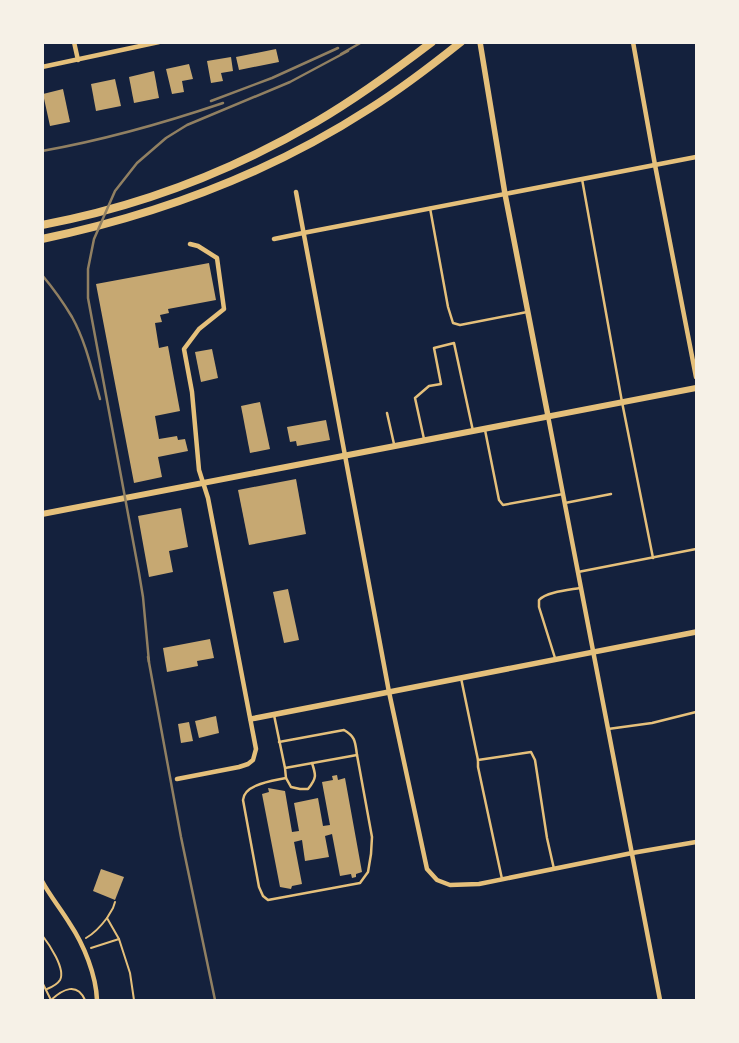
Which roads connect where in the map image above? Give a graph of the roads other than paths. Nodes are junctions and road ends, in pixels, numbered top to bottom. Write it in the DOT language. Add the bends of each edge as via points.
graph roads {
  1 [pos="74,42"];
  2 [pos="159,42"];
  3 [pos="432,42"];
  4 [pos="461,42"];
  5 [pos="480,42"];
  6 [pos="633,42"];
  7 [pos="78,60"];
  8 [pos="42,67"];
  9 [pos="696,157"];
  10 [pos="655,165"];
  11 [pos="582,180"];
  12 [pos="296,192"];
  13 [pos="505,194"];
  14 [pos="430,208"];
  15 [pos="42,225"];
  16 [pos="303,232"];
  17 [pos="42,239"];
  18 [pos="274,239"];
  19 [pos="190,244"];
  20 [pos="527,312"];
  21 [pos="696,377"];
  22 [pos="696,388"];
  23 [pos="622,402"];
  24 [pos="387,413"];
  25 [pos="548,416"];
  26 [pos="485,429"];
  27 [pos="473,431"];
  28 [pos="424,440"];
  29 [pos="394,446"];
  30 [pos="345,456"];
  31 [pos="204,483"];
  32 [pos="563,494"];
  33 [pos="611,494"];
  34 [pos="565,503"];
  35 [pos="42,514"];
  36 [pos="696,549"];
  37 [pos="653,558"];
  38 [pos="578,572"];
  39 [pos="581,588"];
  40 [pos="696,632"];
  41 [pos="593,652"];
  42 [pos="555,660"];
  43 [pos="460,678"];
  44 [pos="389,692"];
  45 [pos="696,712"];
  46 [pos="274,715"];
  47 [pos="251,720"];
  48 [pos="608,729"];
  49 [pos="280,742"];
  50 [pos="357,755"];
  51 [pos="478,760"];
  52 [pos="312,763"];
  53 [pos="285,768"];
  54 [pos="286,778"];
  55 [pos="177,779"];
  56 [pos="696,842"];
  57 [pos="632,853"];
  58 [pos="554,869"];
  59 [pos="502,879"];
  60 [pos="42,881"];
  61 [pos="97,1000"];
  62 [pos="660,1000"];
  1 -- 7 [label="street"];
  2 -- 7 [label="street"];
  3 -- 15 [label="main road" via="359,95 251,156 133,202"];
  4 -- 17 [label="main road" via="367,110 258,169 136,216"];
  5 -- 13 [label="street"];
  6 -- 10 [label="street"];
  7 -- 8 [label="street"];
  9 -- 10 [label="street"];
  10 -- 11 [label="street"];
  10 -- 21 [label="street"];
  11 -- 13 [label="street"];
  11 -- 23 [label="lane"];
  12 -- 16 [label="street"];
  13 -- 14 [label="street"];
  13 -- 20 [label="street"];
  14 -- 16 [label="street"];
  14 -- 20 [label="lane" via="453,323 460,325"];
  16 -- 18 [label="street"];
  16 -- 30 [label="street"];
  19 -- 31 [label="street" via="217,258 224,309 199,329 184,349 192,392 199,470"];
  20 -- 25 [label="street"];
  22 -- 23 [label="main road"];
  23 -- 25 [label="main road"];
  23 -- 37 [label="lane"];
  24 -- 29 [label="lane"];
  25 -- 26 [label="main road"];
  25 -- 32 [label="street"];
  26 -- 27 [label="main road"];
  26 -- 32 [label="lane" via="499,500 503,505"];
  27 -- 28 [label="main road"];
  27 -- 28 [label="lane" via="454,344 434,348 441,384 429,386 415,398"];
  28 -- 29 [label="main road"];
  29 -- 30 [label="main road"];
  30 -- 31 [label="main road"];
  30 -- 44 [label="street"];
  31 -- 35 [label="main road"];
  31 -- 47 [label="street"];
  32 -- 34 [label="street"];
  33 -- 34 [label="lane"];
  34 -- 38 [label="street"];
  36 -- 37 [label="lane"];
  37 -- 38 [label="lane"];
  38 -- 39 [label="street"];
  39 -- 41 [label="street"];
  39 -- 42 [label="lane" via="548,594 539,600"];
  40 -- 41 [label="street"];
  41 -- 42 [label="street"];
  41 -- 48 [label="street"];
  42 -- 43 [label="street"];
  43 -- 44 [label="street"];
  43 -- 51 [label="lane"];
  44 -- 46 [label="street"];
  44 -- 59 [label="street" via="428,869 437,880 450,884 479,884"];
  45 -- 48 [label="lane"];
  46 -- 47 [label="street"];
  46 -- 49 [label="lane"];
  47 -- 55 [label="street" via="256,749 251,762"];
  48 -- 57 [label="street"];
  49 -- 50 [label="lane" via="344,730 352,735"];
  49 -- 53 [label="lane"];
  50 -- 52 [label="lane"];
  50 -- 54 [label="lane" via="372,837 368,872 360,882 268,900 259,887 243,795 261,784"];
  51 -- 58 [label="lane" via="531,752"];
  51 -- 59 [label="lane"];
  52 -- 53 [label="lane"];
  52 -- 54 [label="lane" via="316,775 308,789 291,786"];
  53 -- 54 [label="lane"];
  56 -- 57 [label="street"];
  57 -- 58 [label="street"];
  57 -- 62 [label="street"];
  58 -- 59 [label="street"];
  60 -- 61 [label="street" via="83,945"];
}
